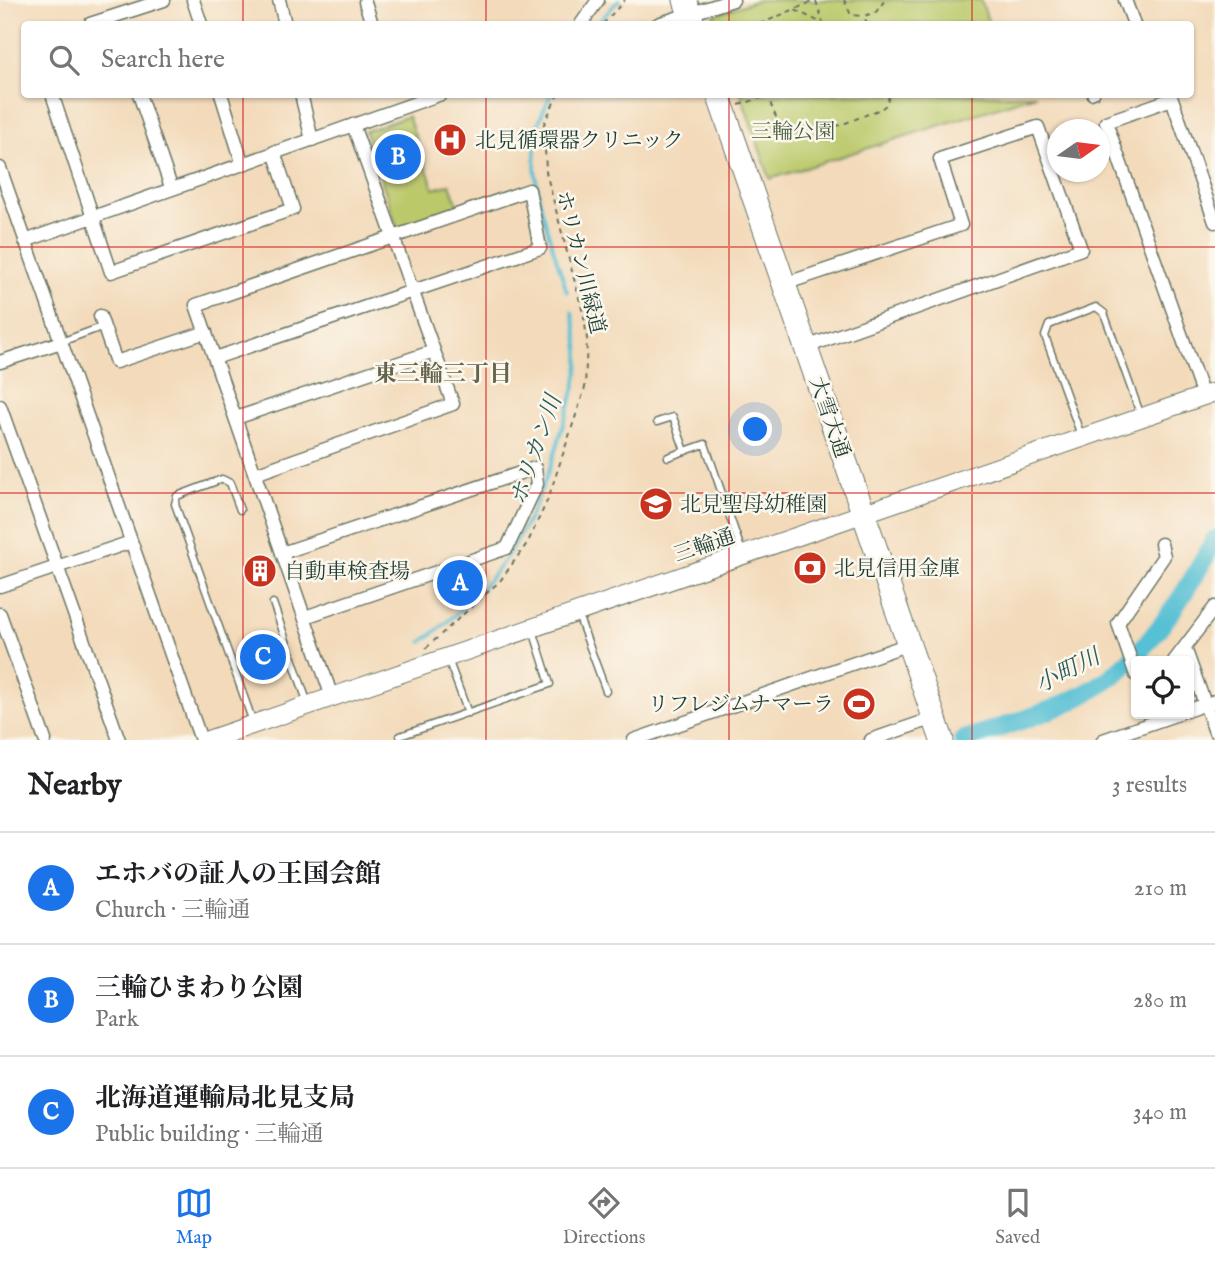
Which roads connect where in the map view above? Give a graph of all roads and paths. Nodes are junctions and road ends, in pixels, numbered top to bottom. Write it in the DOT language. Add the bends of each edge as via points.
graph roads {
  1 [pos="164,0"];
  2 [pos="193,0"];
  3 [pos="279,0"];
  4 [pos="598,0"];
  5 [pos="625,0"];
  6 [pos="733,0"];
  7 [pos="816,0"];
  8 [pos="844,0"];
  9 [pos="885,0"];
  10 [pos="1125,0"];
  11 [pos="365,2"];
  12 [pos="794,9"];
  13 [pos="690,13"];
  14 [pos="864,16"];
  15 [pos="113,20"];
  16 [pos="200,21"];
  17 [pos="284,21"];
  18 [pos="371,21"];
  19 [pos="583,21"];
  20 [pos="606,21"];
  21 [pos="667,21"];
  22 [pos="767,21"];
  23 [pos="818,21"];
  24 [pos="823,21"];
  25 [pos="866,21"];
  26 [pos="1132,21"];
  27 [pos="53,98"];
  28 [pos="140,98"];
  29 [pos="222,98"];
  30 [pos="302,98"];
  31 [pos="397,98"];
  32 [pos="430,98"];
  33 [pos="556,98"];
  34 [pos="747,98"];
  35 [pos="769,98"];
  36 [pos="889,98"];
  37 [pos="1159,99"];
  38 [pos="720,102"];
  39 [pos="401,109"];
  40 [pos="353,125"];
  41 [pos="312,140"];
  42 [pos="274,152"];
  43 [pos="242,162"];
  44 [pos="0,168"];
  45 [pos="171,187"];
  46 [pos="91,216"];
  47 [pos="1215,222"];
  48 [pos="393,237"];
  49 [pos="25,241"];
  50 [pos="784,284"];
  51 [pos="413,292"];
  52 [pos="102,321"];
  53 [pos="205,332"];
  54 [pos="61,342"];
  55 [pos="806,347"];
  56 [pos="434,351"];
  57 [pos="215,358"];
  58 [pos="0,362"];
  59 [pos="1209,394"];
  60 [pos="0,406"];
  61 [pos="236,418"];
  62 [pos="1141,418"];
  63 [pos="657,422"];
  64 [pos="1083,439"];
  65 [pos="685,451"];
  66 [pos="668,457"];
  67 [pos="255,474"];
  68 [pos="240,510"];
  69 [pos="864,515"];
  70 [pos="131,542"];
  71 [pos="1161,544"];
  72 [pos="282,553"];
  73 [pos="743,556"];
  74 [pos="56,566"];
  75 [pos="0,586"];
  76 [pos="273,603"];
  77 [pos="1215,607"];
  78 [pos="577,613"];
  79 [pos="0,614"];
  80 [pos="305,617"];
  81 [pos="532,628"];
  82 [pos="909,644"];
  83 [pos="1185,648"];
  84 [pos="426,649"];
  85 [pos="1178,656"];
  86 [pos="447,657"];
  87 [pos="1131,661"];
  88 [pos="606,691"];
  89 [pos="332,697"];
  90 [pos="1210,702"];
  91 [pos="308,705"];
  92 [pos="468,713"];
  93 [pos="1149,719"];
  94 [pos="938,730"];
  95 [pos="244,731"];
  96 [pos="1215,732"];
  97 [pos="400,736"];
  98 [pos="45,740"];
  99 [pos="119,740"];
  100 [pos="201,740"];
  101 [pos="208,740"];
  102 [pos="634,740"];
  103 [pos="871,740"];
  104 [pos="1103,740"];
  1 -- 15 [label="street"];
  2 -- 16 [label="street"];
  3 -- 17 [label="street"];
  4 -- 19 [label="street"];
  5 -- 20 [label="path"];
  6 -- 13 [label="street"];
  7 -- 12 [label="path"];
  7 -- 24 [label="path"];
  8 -- 14 [label="path" via="851,15"];
  9 -- 14 [label="path" via="876,12"];
  10 -- 26 [label="street"];
  11 -- 18 [label="street"];
  12 -- 22 [label="path"];
  12 -- 23 [label="path"];
  13 -- 21 [label="street"];
  14 -- 25 [label="path"];
  27 -- 46 [label="street"];
  28 -- 45 [label="street"];
  29 -- 43 [label="street"];
  30 -- 41 [label="street"];
  31 -- 39 [label="street"];
  32 -- 39 [label="street"];
  33 -- 84 [label="path, ホリカン川緑道" via="544,124 546,172 584,317 585,388 548,499 528,542 500,581"];
  34 -- 38 [label="path"];
  35 -- 36 [label="path" via="777,119 802,134 881,109"];
  37 -- 47 [label="street" via="1172,99"];
  37 -- 59 [label="street" via="1106,122"];
  38 -- 50 [label="highway, 大雪大通"];
  39 -- 40 [label="street"];
  40 -- 41 [label="street"];
  40 -- 48 [label="street"];
  41 -- 42 [label="street"];
  42 -- 43 [label="street"];
  42 -- 46 [label="street" via="293,209 111,272"];
  43 -- 45 [label="street"];
  44 -- 49 [label="street"];
  45 -- 46 [label="street"];
  46 -- 49 [label="street"];
  48 -- 51 [label="street"];
  48 -- 51 [label="street" via="528,190 540,248"];
  48 -- 53 [label="street" via="196,305"];
  49 -- 54 [label="street"];
  50 -- 55 [label="highway, 大雪大通"];
  50 -- 55 [label="street" via="961,225 940,159 1038,127 1081,249"];
  51 -- 56 [label="street"];
  51 -- 57 [label="street"];
  52 -- 53 [label="street" via="116,362"];
  52 -- 54 [label="lane"];
  53 -- 57 [label="street"];
  54 -- 58 [label="street"];
  54 -- 70 [label="street"];
  55 -- 69 [label="highway, 大雪大通"];
  56 -- 61 [label="street"];
  56 -- 67 [label="street" via="453,404"];
  57 -- 61 [label="street"];
  59 -- 62 [label="street, 三輪通"];
  60 -- 74 [label="street"];
  61 -- 67 [label="street"];
  62 -- 64 [label="street, 三輪通"];
  62 -- 64 [label="lane" via="1104,313 1096,307 1049,325 1045,336"];
  63 -- 65 [label="lane" via="673,417"];
  64 -- 69 [label="street, 三輪通"];
  65 -- 66 [label="lane"];
  65 -- 73 [label="lane" via="705,444"];
  67 -- 72 [label="street"];
  68 -- 95 [label="lane" via="230,483 222,479 177,496 175,504"];
  69 -- 73 [label="street, 三輪通"];
  69 -- 82 [label="highway, 大雪大通"];
  70 -- 74 [label="street"];
  70 -- 100 [label="street"];
  71 -- 87 [label="street" via="1164,556 1118,623"];
  72 -- 80 [label="street"];
  72 -- 80 [label="street" via="535,468 537,484 507,548"];
  73 -- 78 [label="street, 三輪通"];
  74 -- 75 [label="street"];
  74 -- 99 [label="street"];
  76 -- 91 [label="lane"];
  77 -- 83 [label="street"];
  78 -- 81 [label="street, 三輪通"];
  78 -- 88 [label="lane"];
  79 -- 98 [label="street"];
  80 -- 89 [label="street"];
  81 -- 86 [label="street, 三輪通"];
  81 -- 92 [label="lane" via="550,684"];
  82 -- 94 [label="highway, 大雪大通"];
  82 -- 102 [label="street"];
  83 -- 85 [label="street"];
  83 -- 90 [label="street"];
  86 -- 89 [label="street, 三輪通"];
  86 -- 92 [label="lane"];
  89 -- 91 [label="street, 三輪通"];
  90 -- 96 [label="street"];
  91 -- 95 [label="street, 三輪通"];
  92 -- 97 [label="lane"];
  93 -- 104 [label="street"];
  94 -- 103 [label="street"];
  95 -- 101 [label="street, 三輪通"];
}
